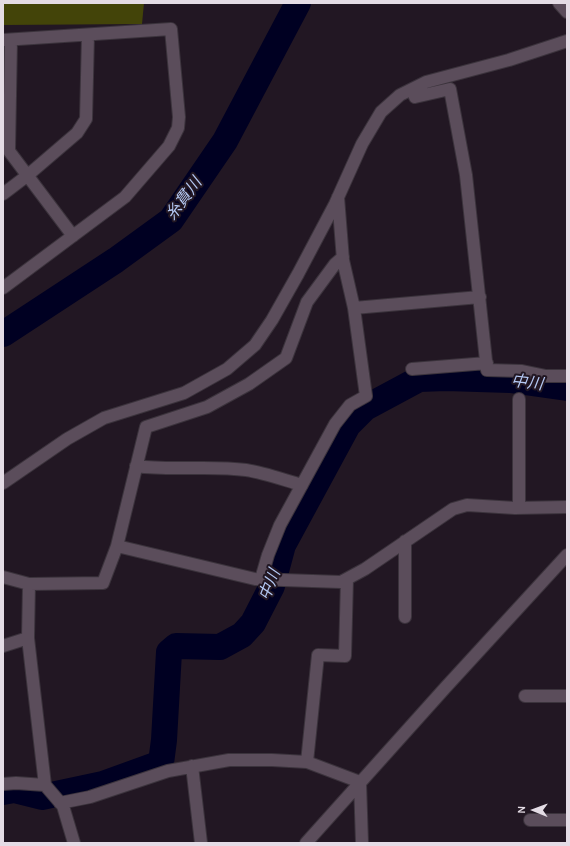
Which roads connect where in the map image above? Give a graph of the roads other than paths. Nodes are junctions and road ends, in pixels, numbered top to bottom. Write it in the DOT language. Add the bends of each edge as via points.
graph roads {
  1 [pos="559,3"];
  2 [pos="567,12"];
  3 [pos="88,35"];
  4 [pos="7,40"];
  5 [pos="567,41"];
  6 [pos="412,89"];
  7 [pos="28,175"];
  8 [pos="3,194"];
  9 [pos="338,196"];
  10 [pos="73,236"];
  11 [pos="343,257"];
  12 [pos="3,288"];
  13 [pos="480,297"];
  14 [pos="354,308"];
  15 [pos="487,364"];
  16 [pos="412,369"];
  17 [pos="567,376"];
  18 [pos="519,399"];
  19 [pos="136,466"];
  20 [pos="3,483"];
  21 [pos="302,485"];
  22 [pos="567,507"];
  23 [pos="519,508"];
  24 [pos="405,541"];
  25 [pos="117,546"];
  26 [pos="567,555"];
  27 [pos="3,577"];
  28 [pos="261,579"];
  29 [pos="347,579"];
  30 [pos="29,584"];
  31 [pos="404,618"];
  32 [pos="28,638"];
  33 [pos="3,646"];
  34 [pos="525,696"];
  35 [pos="567,696"];
  36 [pos="307,762"];
  37 [pos="192,766"];
  38 [pos="360,782"];
  39 [pos="3,784"];
  40 [pos="45,785"];
  41 [pos="60,803"];
  42 [pos="530,820"];
  43 [pos="567,820"];
  44 [pos="74,843"];
  45 [pos="201,843"];
  46 [pos="306,843"];
  47 [pos="362,843"];
  1 -- 2 [label="street"];
  3 -- 4 [label="street"];
  3 -- 7 [label="street" via="86,119 77,132"];
  3 -- 10 [label="street" via="171,29 179,117 178,128 169,146 125,197"];
  4 -- 7 [label="street" via="9,151"];
  5 -- 6 [label="street" via="509,60 426,82"];
  6 -- 9 [label="street" via="400,95 381,112 362,144"];
  6 -- 13 [label="street" via="416,97 450,89 466,175"];
  7 -- 8 [label="street"];
  7 -- 10 [label="street"];
  9 -- 11 [label="street"];
  9 -- 20 [label="street" via="272,320 255,345 227,369 184,393 104,418 67,439"];
  10 -- 12 [label="street"];
  11 -- 14 [label="street"];
  11 -- 19 [label="street" via="307,302 286,358 249,384 208,407 146,427"];
  13 -- 14 [label="street"];
  13 -- 15 [label="street"];
  14 -- 21 [label="street" via="366,396 350,405 335,424"];
  15 -- 16 [label="street"];
  15 -- 17 [label="street" via="487,370"];
  18 -- 23 [label="street"];
  19 -- 21 [label="street" via="158,469 246,470"];
  19 -- 25 [label="street"];
  21 -- 28 [label="street" via="280,525"];
  22 -- 23 [label="street"];
  23 -- 24 [label="street" via="468,505 453,509"];
  24 -- 29 [label="street"];
  24 -- 31 [label="street"];
  25 -- 28 [label="street"];
  25 -- 30 [label="street" via="103,583"];
  26 -- 38 [label="street"];
  27 -- 30 [label="street"];
  28 -- 29 [label="street" via="341,582"];
  29 -- 36 [label="street" via="345,656 318,655"];
  30 -- 32 [label="street"];
  32 -- 33 [label="street"];
  32 -- 40 [label="street"];
  34 -- 35 [label="street"];
  36 -- 37 [label="street" via="229,760"];
  36 -- 38 [label="street"];
  37 -- 41 [label="street" via="168,771 90,797"];
  37 -- 45 [label="street"];
  38 -- 46 [label="street"];
  38 -- 47 [label="street"];
  39 -- 40 [label="street"];
  40 -- 41 [label="street"];
  41 -- 44 [label="street"];
  42 -- 43 [label="street"];
}
